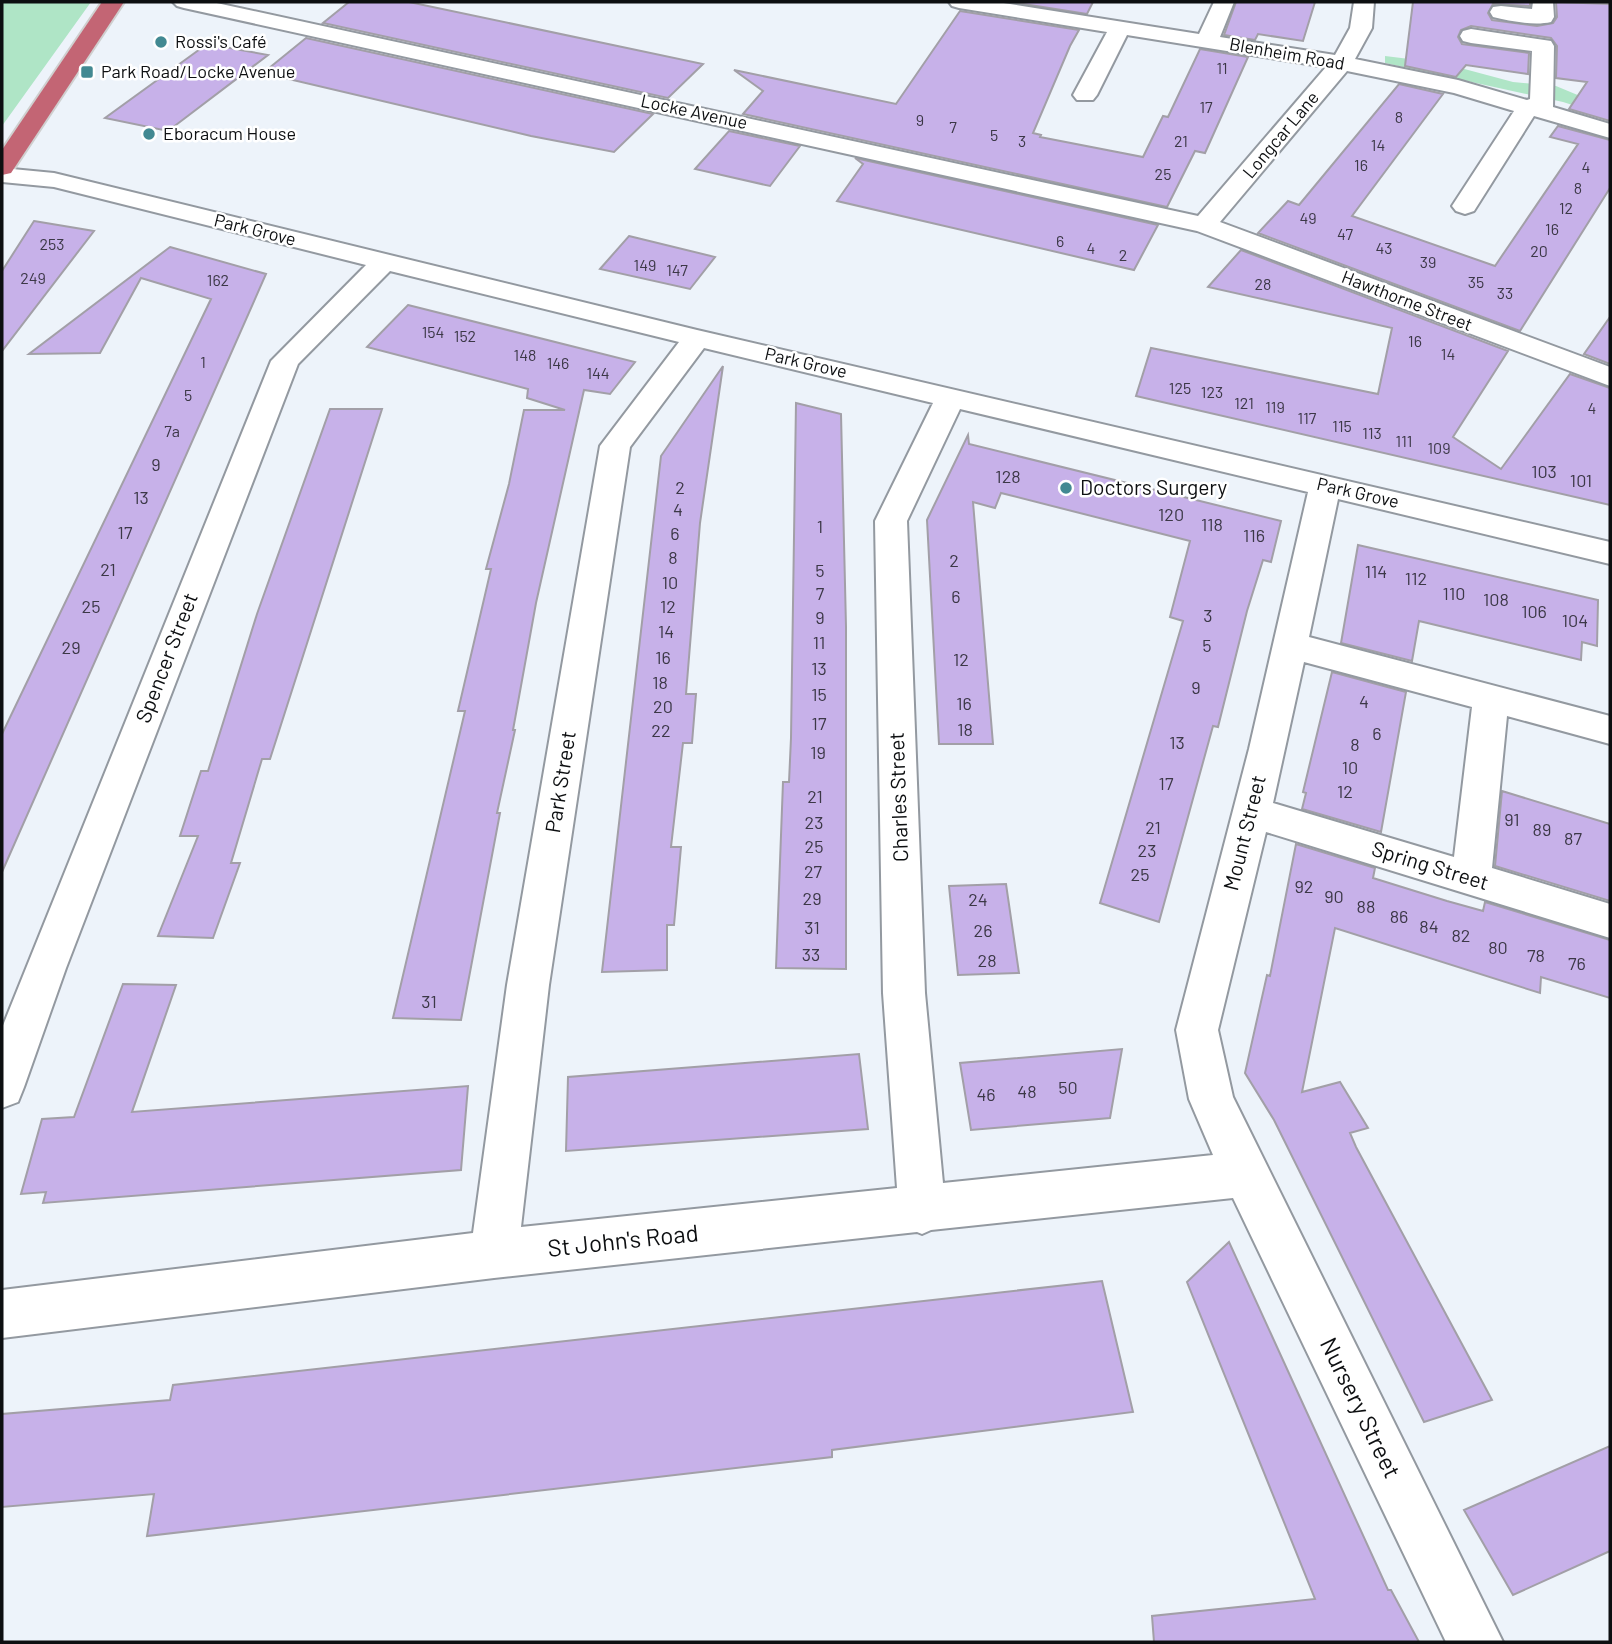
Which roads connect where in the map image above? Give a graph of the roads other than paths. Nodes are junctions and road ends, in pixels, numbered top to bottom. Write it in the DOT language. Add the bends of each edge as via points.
graph roads {
  1 [pos="113,2"];
  2 [pos="184,2"];
  3 [pos="960,2"];
  4 [pos="1223,2"];
  5 [pos="1364,2"];
  6 [pos="1543,2"];
  7 [pos="1501,12"];
  8 [pos="1120,27"];
  9 [pos="1471,36"];
  10 [pos="1207,40"];
  11 [pos="1342,63"];
  12 [pos="1085,95"];
  13 [pos="1535,107"];
  14 [pos="1610,131"];
  15 [pos="2,168"];
  16 [pos="2,175"];
  17 [pos="1465,206"];
  18 [pos="1204,225"];
  19 [pos="384,262"];
  20 [pos="697,338"];
  21 [pos="1610,377"];
  22 [pos="951,397"];
  23 [pos="1325,486"];
  24 [pos="1610,553"];
  25 [pos="1290,645"];
  26 [pos="1491,699"];
  27 [pos="1610,730"];
  28 [pos="1250,812"];
  29 [pos="1471,878"];
  30 [pos="1610,921"];
  31 [pos="2,1087"];
  32 [pos="1245,1174"];
  33 [pos="922,1211"];
  34 [pos="494,1254"];
  35 [pos="2,1314"];
  36 [pos="1475,1642"];
  1 -- 15 [label="highway"];
  2 -- 18 [label="street, Locke Avenue"];
  3 -- 8 [label="street, Blenheim Road"];
  4 -- 10 [label="street"];
  5 -- 11 [label="street, Longcar Lane" via="1361,28"];
  6 -- 7 [label="street" via="1543,17"];
  8 -- 10 [label="street, Blenheim Road"];
  8 -- 12 [label="street"];
  9 -- 13 [label="street" via="1543,46"];
  10 -- 11 [label="street, Blenheim Road"];
  11 -- 13 [label="street, Blenheim Road"];
  11 -- 18 [label="street, Longcar Lane"];
  13 -- 14 [label="street, Blenheim Road"];
  13 -- 17 [label="street"];
  16 -- 19 [label="street, Park Grove" via="54,180"];
  18 -- 21 [label="street, Hawthorne Street"];
  19 -- 20 [label="street, Park Grove"];
  19 -- 31 [label="street, Spencer Street" via="285,361 279,373"];
  20 -- 22 [label="street, Park Grove"];
  20 -- 34 [label="street, Park Street" via="615,446 528,985"];
  22 -- 23 [label="street, Park Grove"];
  22 -- 33 [label="street, Charles Street" via="891,522 904,993"];
  23 -- 24 [label="street, Park Grove"];
  23 -- 25 [label="street, Mount Street"];
  25 -- 26 [label="street"];
  25 -- 28 [label="street, Mount Street"];
  26 -- 27 [label="street"];
  26 -- 29 [label="street"];
  28 -- 29 [label="street, Spring Street"];
  28 -- 32 [label="street, Mount Street" via="1197,1030 1211,1099"];
  29 -- 30 [label="street, Spring Street"];
  32 -- 33 [label="street, St John's Road"];
  32 -- 36 [label="street, Nursery Street"];
  33 -- 34 [label="street, St John's Road"];
  34 -- 35 [label="street, St John's Road"];
}
